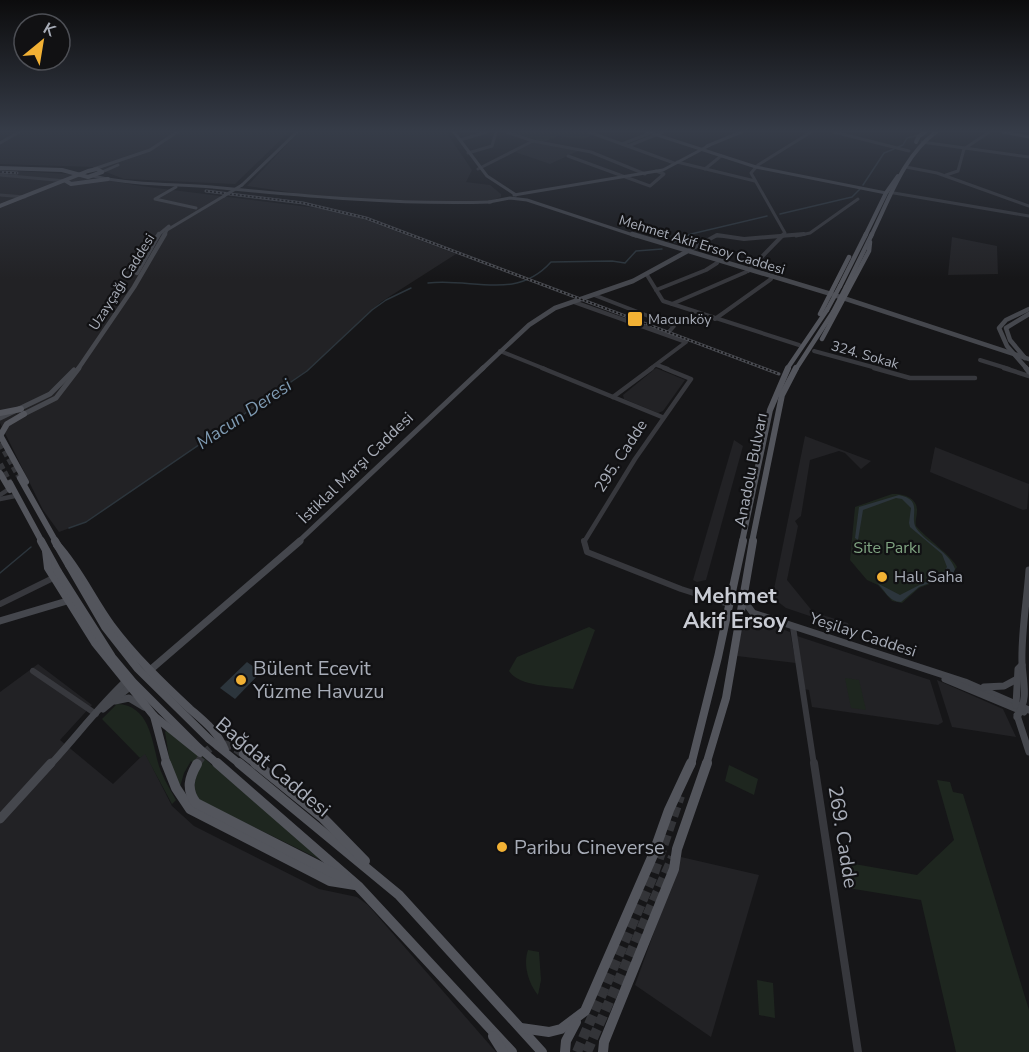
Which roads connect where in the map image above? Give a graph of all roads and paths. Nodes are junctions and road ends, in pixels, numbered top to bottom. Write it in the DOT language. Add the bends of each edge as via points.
graph roads {
  1 [pos="66,181"];
  2 [pos="79,181"];
  3 [pos="93,181"];
  4 [pos="129,181"];
  5 [pos="139,181"];
  6 [pos="241,181"];
  7 [pos="246,181"];
  8 [pos="491,181"];
  9 [pos="601,181"];
  10 [pos="637,181"];
  11 [pos="656,181"];
  12 [pos="756,181"];
  13 [pos="832,181"];
  14 [pos="894,181"];
  15 [pos="899,181"];
  16 [pos="962,181"];
  17 [pos="71,184"];
  18 [pos="241,185"];
  19 [pos="177,186"];
  20 [pos="234,186"];
  21 [pos="502,189"];
  22 [pos="887,192"];
  23 [pos="228,193"];
  24 [pos="894,193"];
  25 [pos="0,195"];
  26 [pos="26,196"];
  27 [pos="296,197"];
  28 [pos="519,197"];
  29 [pos="506,198"];
  30 [pos="858,199"];
  31 [pos="512,201"];
  32 [pos="489,202"];
  33 [pos="1029,206"];
  34 [pos="0,207"];
  35 [pos="196,208"];
  36 [pos="1029,216"];
  37 [pos="177,221"];
  38 [pos="782,237"];
  39 [pos="681,253"];
  40 [pos="717,263"];
  41 [pos="747,271"];
  42 [pos="647,275"];
  43 [pos="771,279"];
  44 [pos="843,287"];
  45 [pos="656,290"];
  46 [pos="594,296"];
  47 [pos="831,296"];
  48 [pos="574,302"];
  49 [pos="843,303"];
  50 [pos="672,304"];
  51 [pos="829,309"];
  52 [pos="1027,313"];
  53 [pos="716,319"];
  54 [pos="667,334"];
  55 [pos="799,345"];
  56 [pos="500,351"];
  57 [pos="814,351"];
  58 [pos="1011,352"];
  59 [pos="1027,358"];
  60 [pos="980,360"];
  61 [pos="657,365"];
  62 [pos="789,374"];
  63 [pos="1029,374"];
  64 [pos="975,378"];
  65 [pos="613,397"];
  66 [pos="22,411"];
  67 [pos="4,417"];
  68 [pos="662,417"];
  69 [pos="0,424"];
  70 [pos="0,435"];
  71 [pos="0,473"];
  72 [pos="20,478"];
  73 [pos="9,486"];
  74 [pos="29,494"];
  75 [pos="0,497"];
  76 [pos="16,497"];
  77 [pos="57,546"];
  78 [pos="1029,570"];
  79 [pos="56,575"];
  80 [pos="742,597"];
  81 [pos="67,601"];
  82 [pos="0,604"];
  83 [pos="728,604"];
  84 [pos="753,613"];
  85 [pos="738,618"];
  86 [pos="0,621"];
  87 [pos="793,627"];
  88 [pos="138,658"];
  89 [pos="1022,665"];
  90 [pos="33,671"];
  91 [pos="149,671"];
  92 [pos="120,672"];
  93 [pos="931,672"];
  94 [pos="1017,679"];
  95 [pos="131,685"];
  96 [pos="976,686"];
  97 [pos="115,700"];
  98 [pos="1021,709"];
  99 [pos="98,713"];
  100 [pos="154,716"];
  101 [pos="226,754"];
  102 [pos="243,754"];
  103 [pos="1029,754"];
  104 [pos="1029,761"];
  105 [pos="196,764"];
  106 [pos="217,765"];
  107 [pos="0,819"];
  108 [pos="374,873"];
  109 [pos="358,886"];
  110 [pos="580,1015"];
  111 [pos="486,1024"];
  112 [pos="521,1028"];
  113 [pos="502,1052"];
  114 [pos="512,1052"];
  115 [pos="542,1052"];
  116 [pos="566,1052"];
  117 [pos="603,1052"];
  118 [pos="858,1052"];
  1 -- 17 [label="main road"];
  1 -- 26 [label="main road"];
  2 -- 17 [label="main road"];
  3 -- 17 [label="main road"];
  4 -- 19 [label="main road"];
  5 -- 20 [label="main road"];
  6 -- 20 [label="main road"];
  7 -- 18 [label="main road"];
  8 -- 21 [label="main road, Mehmet Akif Ersoy Caddesi"];
  9 -- 28 [label="main road"];
  10 -- 11 [label="street" via="650,186"];
  12 -- 38 [label="street" via="785,233"];
  13 -- 22 [label="main road"];
  14 -- 22 [label="main road"];
  15 -- 24 [label="main road"];
  16 -- 33 [label="street"];
  17 -- 34 [label="main road"];
  18 -- 20 [label="main road"];
  18 -- 23 [label="main road, Uzayçağı Caddesi, bridge"];
  18 -- 23 [label="main road"];
  18 -- 27 [label="main road"];
  19 -- 23 [label="main road"];
  19 -- 35 [label="main road" via="155,199"];
  20 -- 23 [label="main road"];
  21 -- 28 [label="main road, Mehmet Akif Ersoy Caddesi"];
  21 -- 29 [label="main road, Mehmet Akif Ersoy Caddesi"];
  22 -- 44 [label="main road" via="865,236 856,243"];
  23 -- 27 [label="main road"];
  23 -- 35 [label="main road"];
  23 -- 37 [label="main road, Uzayçağı Caddesi"];
  23 -- 66 [label="main road, Uzayçağı Caddesi" via="167,232 67,386 56,398"];
  24 -- 36 [label="street"];
  24 -- 44 [label="main road" via="871,237 869,251"];
  25 -- 26 [label="street"];
  26 -- 34 [label="main road"];
  27 -- 32 [label="main road" via="427,204"];
  28 -- 29 [label="main road, Mehmet Akif Ersoy Caddesi"];
  28 -- 31 [label="main road"];
  28 -- 39 [label="main road, Mehmet Akif Ersoy Caddesi"];
  29 -- 31 [label="main road"];
  29 -- 32 [label="main road"];
  30 -- 38 [label="street" via="815,231"];
  31 -- 32 [label="main road"];
  31 -- 39 [label="main road, Mehmet Akif Ersoy Caddesi" via="532,204"];
  35 -- 37 [label="main road"];
  37 -- 66 [label="main road, Uzayçağı Caddesi" via="157,236 129,289 66,381"];
  38 -- 39 [label="street" via="744,239 717,234"];
  38 -- 41 [label="street"];
  39 -- 40 [label="main road, Mehmet Akif Ersoy Caddesi"];
  39 -- 41 [label="main road, Mehmet Akif Ersoy Caddesi"];
  39 -- 42 [label="main road, İstiklal Marşı Caddesi"];
  40 -- 41 [label="main road, Mehmet Akif Ersoy Caddesi"];
  40 -- 45 [label="street"];
  41 -- 43 [label="main road, Mehmet Akif Ersoy Caddesi"];
  41 -- 47 [label="main road, Mehmet Akif Ersoy Caddesi"];
  41 -- 50 [label="street"];
  42 -- 45 [label="street"];
  42 -- 46 [label="main road, İstiklal Marşı Caddesi"];
  43 -- 47 [label="main road, Mehmet Akif Ersoy Caddesi"];
  43 -- 53 [label="street"];
  44 -- 47 [label="main road"];
  44 -- 49 [label="main road"];
  44 -- 51 [label="main road, Anadolu Bulvarı, bridge"];
  45 -- 50 [label="street" via="663,301"];
  46 -- 48 [label="main road, İstiklal Marşı Caddesi"];
  46 -- 54 [label="street" via="674,326"];
  47 -- 49 [label="main road"];
  47 -- 51 [label="main road"];
  48 -- 54 [label="street"];
  48 -- 56 [label="main road, İstiklal Marşı Caddesi" via="528,325"];
  49 -- 51 [label="main road"];
  49 -- 57 [label="main road"];
  49 -- 58 [label="main road"];
  50 -- 53 [label="street"];
  51 -- 55 [label="main road"];
  51 -- 62 [label="main road, Anadolu Bulvarı"];
  52 -- 58 [label="main road" via="1000,326"];
  52 -- 59 [label="main road" via="1006,328 1008,338"];
  53 -- 55 [label="street"];
  54 -- 61 [label="street" via="686,342"];
  55 -- 62 [label="main road"];
  56 -- 65 [label="street"];
  56 -- 91 [label="main road, İstiklal Marşı Caddesi" via="293,547"];
  57 -- 62 [label="main road" via="796,374"];
  57 -- 64 [label="street, 324. Sokak" via="910,378"];
  58 -- 59 [label="main road"];
  58 -- 63 [label="main road"];
  60 -- 63 [label="street"];
  61 -- 65 [label="street"];
  61 -- 68 [label="street, 295. Cadde" via="691,379"];
  62 -- 80 [label="main road, Anadolu Bulvarı" via="777,414"];
  62 -- 83 [label="main road, Anadolu Bulvarı" via="769,415"];
  65 -- 68 [label="street"];
  66 -- 67 [label="main road"];
  66 -- 67 [label="main road, Uzayçağı Caddesi"];
  66 -- 70 [label="main road"];
  67 -- 69 [label="main road, Uzayçağı Caddesi"];
  68 -- 83 [label="street, 295. Cadde" via="584,541 586,552"];
  70 -- 74 [label="main road" via="24,477"];
  71 -- 73 [label="main road"];
  72 -- 74 [label="main road, Bağdat Caddesi"];
  73 -- 75 [label="street"];
  73 -- 76 [label="main road"];
  74 -- 77 [label="main road, Bağdat Caddesi"];
  75 -- 76 [label="street"];
  76 -- 79 [label="main road" via="46,551 48,568"];
  77 -- 88 [label="main road" via="70,558 109,623"];
  77 -- 101 [label="main road, Bağdat Caddesi, bridge" via="105,627 138,669"];
  78 -- 89 [label="main road"];
  79 -- 81 [label="main road"];
  79 -- 82 [label="street"];
  79 -- 106 [label="main road, Bağdat Caddesi, bridge" via="133,682"];
  80 -- 84 [label="main road"];
  80 -- 85 [label="main road, Anadolu Bulvarı"];
  81 -- 86 [label="main road"];
  81 -- 92 [label="main road"];
  83 -- 110 [label="main road, Anadolu Bulvarı" via="688,771 593,994"];
  84 -- 85 [label="main road"];
  84 -- 87 [label="main road, Yeşilay Caddesi"];
  85 -- 117 [label="main road, Anadolu Bulvarı" via="720,721 698,793 677,849 674,869"];
  87 -- 93 [label="main road, Yeşilay Caddesi"];
  87 -- 118 [label="street, 269. Cadde"];
  88 -- 91 [label="main road"];
  88 -- 92 [label="main road" via="132,668"];
  89 -- 94 [label="main road"];
  89 -- 98 [label="main road" via="1025,672"];
  90 -- 99 [label="street"];
  91 -- 95 [label="main road" via="145,683"];
  91 -- 95 [label="main road" via="132,671"];
  91 -- 101 [label="main road" via="219,735"];
  92 -- 95 [label="main road"];
  93 -- 96 [label="main road, Yeşilay Caddesi"];
  93 -- 98 [label="main road, Yeşilay Caddesi"];
  94 -- 96 [label="main road" via="1004,686"];
  94 -- 98 [label="main road"];
  95 -- 97 [label="main road"];
  95 -- 99 [label="main road" via="107,699"];
  95 -- 100 [label="main road"];
  96 -- 98 [label="main road, Yeşilay Caddesi"];
  97 -- 99 [label="main road"];
  97 -- 100 [label="main road" via="132,699"];
  98 -- 103 [label="main road"];
  99 -- 107 [label="main road"];
  100 -- 106 [label="main road"];
  100 -- 109 [label="main road" via="168,773 190,809 330,881"];
  101 -- 108 [label="main road, Bağdat Caddesi"];
  102 -- 108 [label="main road" via="335,828"];
  103 -- 104 [label="main road"];
  105 -- 109 [label="main road" via="188,790 196,803"];
  106 -- 109 [label="main road, Bağdat Caddesi"];
  108 -- 112 [label="main road, Bağdat Caddesi" via="399,895"];
  109 -- 111 [label="main road, Bağdat Caddesi"];
  110 -- 112 [label="main road" via="561,1029 549,1032"];
  110 -- 116 [label="main road, Anadolu Bulvarı" via="566,1041"];
  111 -- 113 [label="main road"];
  111 -- 114 [label="main road, Bağdat Caddesi"];
  112 -- 115 [label="main road, Bağdat Caddesi"];
}
